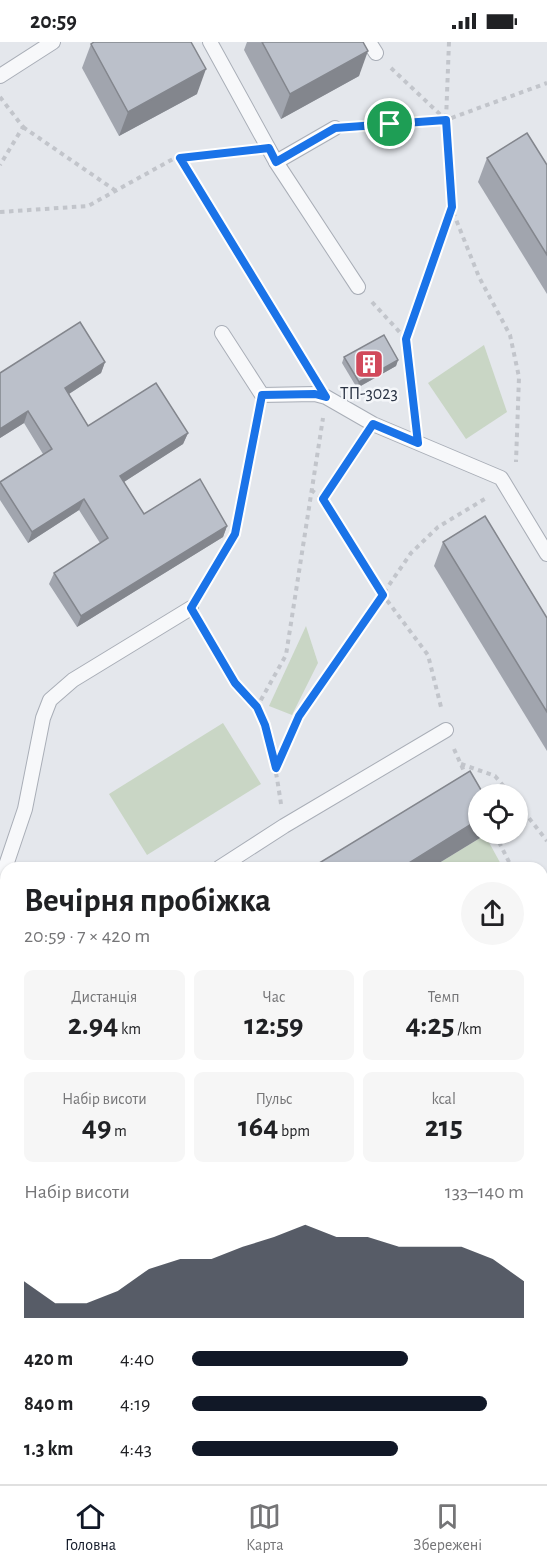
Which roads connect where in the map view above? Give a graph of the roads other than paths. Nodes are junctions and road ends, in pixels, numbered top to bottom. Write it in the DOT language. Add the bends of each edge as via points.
graph roads {
  1 [pos="53,42"];
  2 [pos="210,42"];
  3 [pos="0,76"];
  4 [pos="335,128"];
  5 [pos="276,162"];
  6 [pos="358,286"];
  7 [pos="222,333"];
  8 [pos="547,554"];
  9 [pos="191,608"];
  10 [pos="446,730"];
  11 [pos="7,862"];
  12 [pos="228,862"];
  1 -- 3 [label="lane"];
  2 -- 5 [label="lane"];
  4 -- 5 [label="lane"];
  5 -- 6 [label="lane"];
  7 -- 8 [label="lane" via="262,395 326,397 373,424 501,478"];
  9 -- 11 [label="lane" via="73,680 50,700 25,809"];
  10 -- 12 [label="lane"];
}
